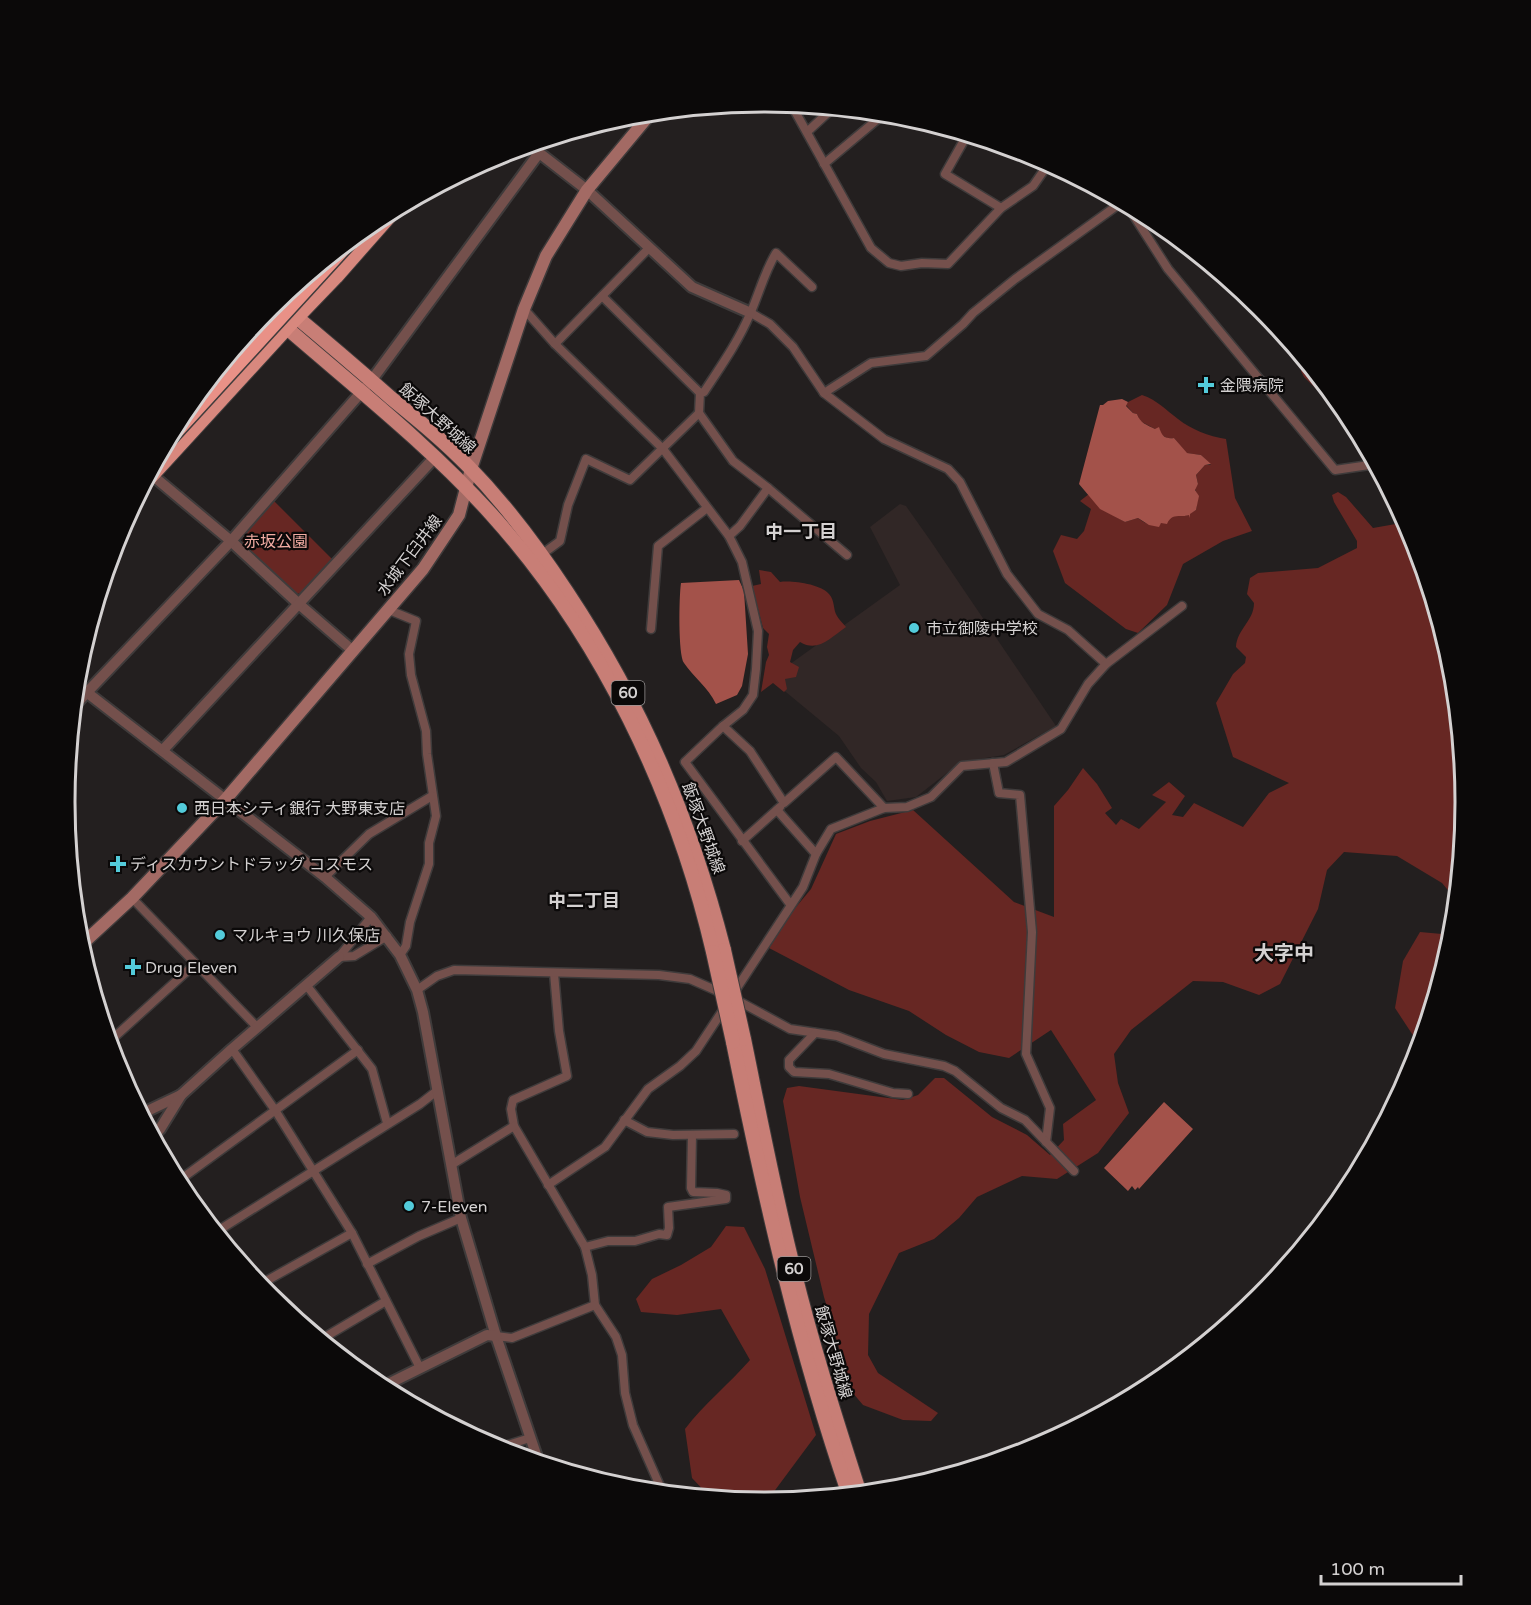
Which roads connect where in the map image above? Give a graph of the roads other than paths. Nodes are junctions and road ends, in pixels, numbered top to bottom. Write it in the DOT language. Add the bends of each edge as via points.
graph roads {
  1 [pos="796,113"];
  2 [pos="826,115"];
  3 [pos="875,121"];
  4 [pos="643,123"];
  5 [pos="807,132"];
  6 [pos="963,142"];
  7 [pos="539,153"];
  8 [pos="824,164"];
  9 [pos="1043,171"];
  10 [pos="587,190"];
  11 [pos="1115,207"];
  12 [pos="1001,208"];
  13 [pos="1137,221"];
  14 [pos="375,233"];
  15 [pos="650,248"];
  16 [pos="316,278"];
  17 [pos="812,287"];
  18 [pos="602,296"];
  19 [pos="284,307"];
  20 [pos="524,309"];
  21 [pos="751,313"];
  22 [pos="274,317"];
  23 [pos="297,318"];
  24 [pos="287,328"];
  25 [pos="555,344"];
  26 [pos="371,381"];
  27 [pos="361,393"];
  28 [pos="700,393"];
  29 [pos="824,393"];
  30 [pos="206,398"];
  31 [pos="699,413"];
  32 [pos="663,449"];
  33 [pos="435,457"];
  34 [pos="168,458"];
  35 [pos="1368,465"];
  36 [pos="471,469"];
  37 [pos="154,482"];
  38 [pos="466,488"];
  39 [pos="768,488"];
  40 [pos="707,508"];
  41 [pos="729,536"];
  42 [pos="231,541"];
  43 [pos="542,555"];
  44 [pos="847,555"];
  45 [pos="300,605"];
  46 [pos="1182,606"];
  47 [pos="389,610"];
  48 [pos="651,629"];
  49 [pos="352,650"];
  50 [pos="1106,664"];
  51 [pos="84,690"];
  52 [pos="87,692"];
  53 [pos="84,696"];
  54 [pos="723,726"];
  55 [pos="163,750"];
  56 [pos="993,763"];
  57 [pos="432,796"];
  58 [pos="225,800"];
  59 [pos="784,803"];
  60 [pos="884,808"];
  61 [pos="777,810"];
  62 [pos="742,841"];
  63 [pos="816,854"];
  64 [pos="325,877"];
  65 [pos="132,898"];
  66 [pos="790,904"];
  67 [pos="371,917"];
  68 [pos="387,936"];
  69 [pos="88,938"];
  70 [pos="719,951"];
  71 [pos="400,955"];
  72 [pos="339,957"];
  73 [pos="195,964"];
  74 [pos="554,973"];
  75 [pos="307,986"];
  76 [pos="417,990"];
  77 [pos="731,997"];
  78 [pos="257,1028"];
  79 [pos="815,1033"];
  80 [pos="116,1035"];
  81 [pos="739,1041"];
  82 [pos="232,1049"];
  83 [pos="358,1050"];
  84 [pos="438,1090"];
  85 [pos="908,1094"];
  86 [pos="181,1095"];
  87 [pos="275,1110"];
  88 [pos="147,1111"];
  89 [pos="624,1120"];
  90 [pos="387,1123"];
  91 [pos="514,1126"];
  92 [pos="158,1129"];
  93 [pos="735,1134"];
  94 [pos="692,1135"];
  95 [pos="1046,1142"];
  96 [pos="451,1165"];
  97 [pos="314,1170"];
  98 [pos="1074,1171"];
  99 [pos="185,1176"];
  100 [pos="548,1185"];
  101 [pos="461,1218"];
  102 [pos="222,1228"];
  103 [pos="352,1233"];
  104 [pos="585,1247"];
  105 [pos="367,1264"];
  106 [pos="267,1280"];
  107 [pos="386,1301"];
  108 [pos="595,1305"];
  109 [pos="327,1336"];
  110 [pos="496,1336"];
  111 [pos="420,1368"];
  112 [pos="391,1382"];
  113 [pos="530,1438"];
  114 [pos="511,1444"];
  115 [pos="535,1453"];
  116 [pos="659,1484"];
  117 [pos="858,1487"];
  118 [pos="847,1488"];
  1 -- 5 [label="street"];
  2 -- 5 [label="street"];
  3 -- 8 [label="street"];
  4 -- 10 [label="main road, 水城下臼井線"];
  5 -- 8 [label="street"];
  6 -- 12 [label="street" via="945,174"];
  7 -- 10 [label="street"];
  7 -- 26 [label="street"];
  8 -- 12 [label="street" via="871,248 901,266 948,264"];
  9 -- 12 [label="street" via="1033,186"];
  10 -- 15 [label="street"];
  10 -- 20 [label="main road, 水城下臼井線" via="546,256"];
  11 -- 29 [label="street" via="1015,279 926,356 872,363"];
  13 -- 35 [label="street" via="1168,269 1335,470"];
  14 -- 23 [label="highway"];
  15 -- 18 [label="street"];
  15 -- 21 [label="street" via="692,287"];
  16 -- 30 [label="highway, bridge"];
  17 -- 21 [label="street" via="776,253 766,268"];
  18 -- 25 [label="street"];
  18 -- 28 [label="street"];
  19 -- 23 [label="main road, 飯塚大野城線 / 60"];
  20 -- 25 [label="street"];
  20 -- 36 [label="main road, 水城下臼井線"];
  21 -- 28 [label="street"];
  21 -- 29 [label="street" via="770,324 793,347"];
  22 -- 24 [label="main road, 飯塚大野城線 / 60"];
  23 -- 24 [label="highway"];
  23 -- 26 [label="main road, 飯塚大野城線 / 60"];
  24 -- 27 [label="main road, 飯塚大野城線 / 60"];
  24 -- 34 [label="highway"];
  25 -- 32 [label="street"];
  26 -- 27 [label="street"];
  26 -- 36 [label="main road, 飯塚大野城線 / 60"];
  27 -- 33 [label="main road, 飯塚大野城線 / 60"];
  27 -- 42 [label="street"];
  28 -- 31 [label="street"];
  29 -- 50 [label="street" via="884,439 948,469 960,482 1007,574 1038,614 1068,630"];
  31 -- 32 [label="street"];
  31 -- 39 [label="street" via="733,460"];
  32 -- 40 [label="street"];
  32 -- 43 [label="street" via="630,480 585,459 560,541"];
  33 -- 38 [label="main road, 飯塚大野城線 / 60"];
  33 -- 45 [label="street"];
  36 -- 38 [label="main road, 水城下臼井線"];
  36 -- 43 [label="main road, 飯塚大野城線 / 60"];
  37 -- 42 [label="street"];
  38 -- 47 [label="main road, 水城下臼井線" via="459,515 423,569"];
  38 -- 70 [label="main road, 飯塚大野城線 / 60" via="526,556 607,678 663,792"];
  39 -- 41 [label="street"];
  39 -- 44 [label="street"];
  40 -- 41 [label="street"];
  40 -- 48 [label="street" via="658,546"];
  41 -- 54 [label="street" via="748,583 758,640 753,695 743,710"];
  42 -- 45 [label="street"];
  42 -- 52 [label="street"];
  43 -- 70 [label="main road, 飯塚大野城線 / 60" via="617,672 652,740 696,849"];
  45 -- 49 [label="street"];
  45 -- 55 [label="street"];
  46 -- 50 [label="street"];
  47 -- 49 [label="main road, 水城下臼井線"];
  47 -- 57 [label="street" via="416,621 409,654 426,731"];
  49 -- 58 [label="main road, 水城下臼井線"];
  50 -- 56 [label="street" via="1088,684 1061,729 1006,762"];
  51 -- 52 [label="street"];
  52 -- 53 [label="street"];
  52 -- 55 [label="street"];
  54 -- 59 [label="street" via="750,751"];
  54 -- 62 [label="street" via="685,762"];
  55 -- 58 [label="street"];
  56 -- 60 [label="street" via="962,766 932,797 907,807"];
  56 -- 95 [label="street" via="999,793 1020,795 1032,932 1026,1054 1050,1108"];
  57 -- 64 [label="street" via="369,834"];
  57 -- 71 [label="street" via="436,816 429,843 429,864"];
  58 -- 64 [label="street"];
  58 -- 65 [label="main road, 水城下臼井線"];
  59 -- 60 [label="street" via="836,758"];
  59 -- 61 [label="street"];
  60 -- 63 [label="street" via="831,829"];
  61 -- 62 [label="street"];
  61 -- 63 [label="street"];
  62 -- 66 [label="street"];
  63 -- 66 [label="street" via="803,887"];
  64 -- 67 [label="street"];
  65 -- 69 [label="main road, 水城下臼井線"];
  65 -- 73 [label="street"];
  66 -- 77 [label="street"];
  67 -- 68 [label="street"];
  67 -- 72 [label="street"];
  68 -- 71 [label="street"];
  68 -- 72 [label="street" via="354,956"];
  70 -- 81 [label="main road, 飯塚大野城線 / 60, bridge"];
  71 -- 76 [label="street"];
  72 -- 75 [label="street"];
  73 -- 78 [label="street"];
  73 -- 80 [label="street"];
  74 -- 76 [label="street" via="454,970"];
  74 -- 77 [label="street" via="690,979"];
  74 -- 91 [label="street" via="567,1076 513,1100"];
  75 -- 78 [label="street"];
  75 -- 83 [label="street"];
  76 -- 84 [label="street"];
  77 -- 79 [label="street" via="790,1029"];
  77 -- 89 [label="street" via="696,1051 648,1089"];
  78 -- 82 [label="street"];
  79 -- 85 [label="street" via="789,1060 794,1072 829,1074"];
  79 -- 95 [label="street" via="837,1036 884,1054 944,1065 1001,1108 1025,1120"];
  81 -- 117 [label="main road, 飯塚大野城線 / 60" via="791,1261"];
  81 -- 118 [label="main road, 飯塚大野城線 / 60" via="762,1186 802,1341"];
  82 -- 86 [label="street"];
  82 -- 87 [label="street"];
  83 -- 87 [label="street"];
  83 -- 90 [label="street" via="372,1069"];
  84 -- 90 [label="street"];
  84 -- 96 [label="street"];
  86 -- 88 [label="street"];
  86 -- 92 [label="street"];
  87 -- 97 [label="street"];
  87 -- 99 [label="street"];
  89 -- 94 [label="street" via="647,1132"];
  89 -- 100 [label="street" via="605,1147"];
  90 -- 97 [label="street"];
  91 -- 96 [label="street"];
  91 -- 100 [label="street"];
  93 -- 94 [label="street"];
  94 -- 104 [label="street" via="693,1192 717,1193 726,1195 726,1199 668,1207 667,1235"];
  95 -- 98 [label="street"];
  96 -- 101 [label="street"];
  97 -- 102 [label="street"];
  97 -- 103 [label="street"];
  100 -- 104 [label="street"];
  101 -- 105 [label="street"];
  101 -- 110 [label="street"];
  103 -- 105 [label="street"];
  103 -- 106 [label="street"];
  104 -- 108 [label="street"];
  105 -- 107 [label="street"];
  107 -- 109 [label="street"];
  107 -- 111 [label="street"];
  108 -- 110 [label="street" via="512,1338"];
  108 -- 116 [label="street" via="616,1337 633,1425"];
  110 -- 111 [label="street" via="487,1335"];
  110 -- 113 [label="street"];
  111 -- 112 [label="street"];
  113 -- 114 [label="street"];
  113 -- 115 [label="street"];
}
